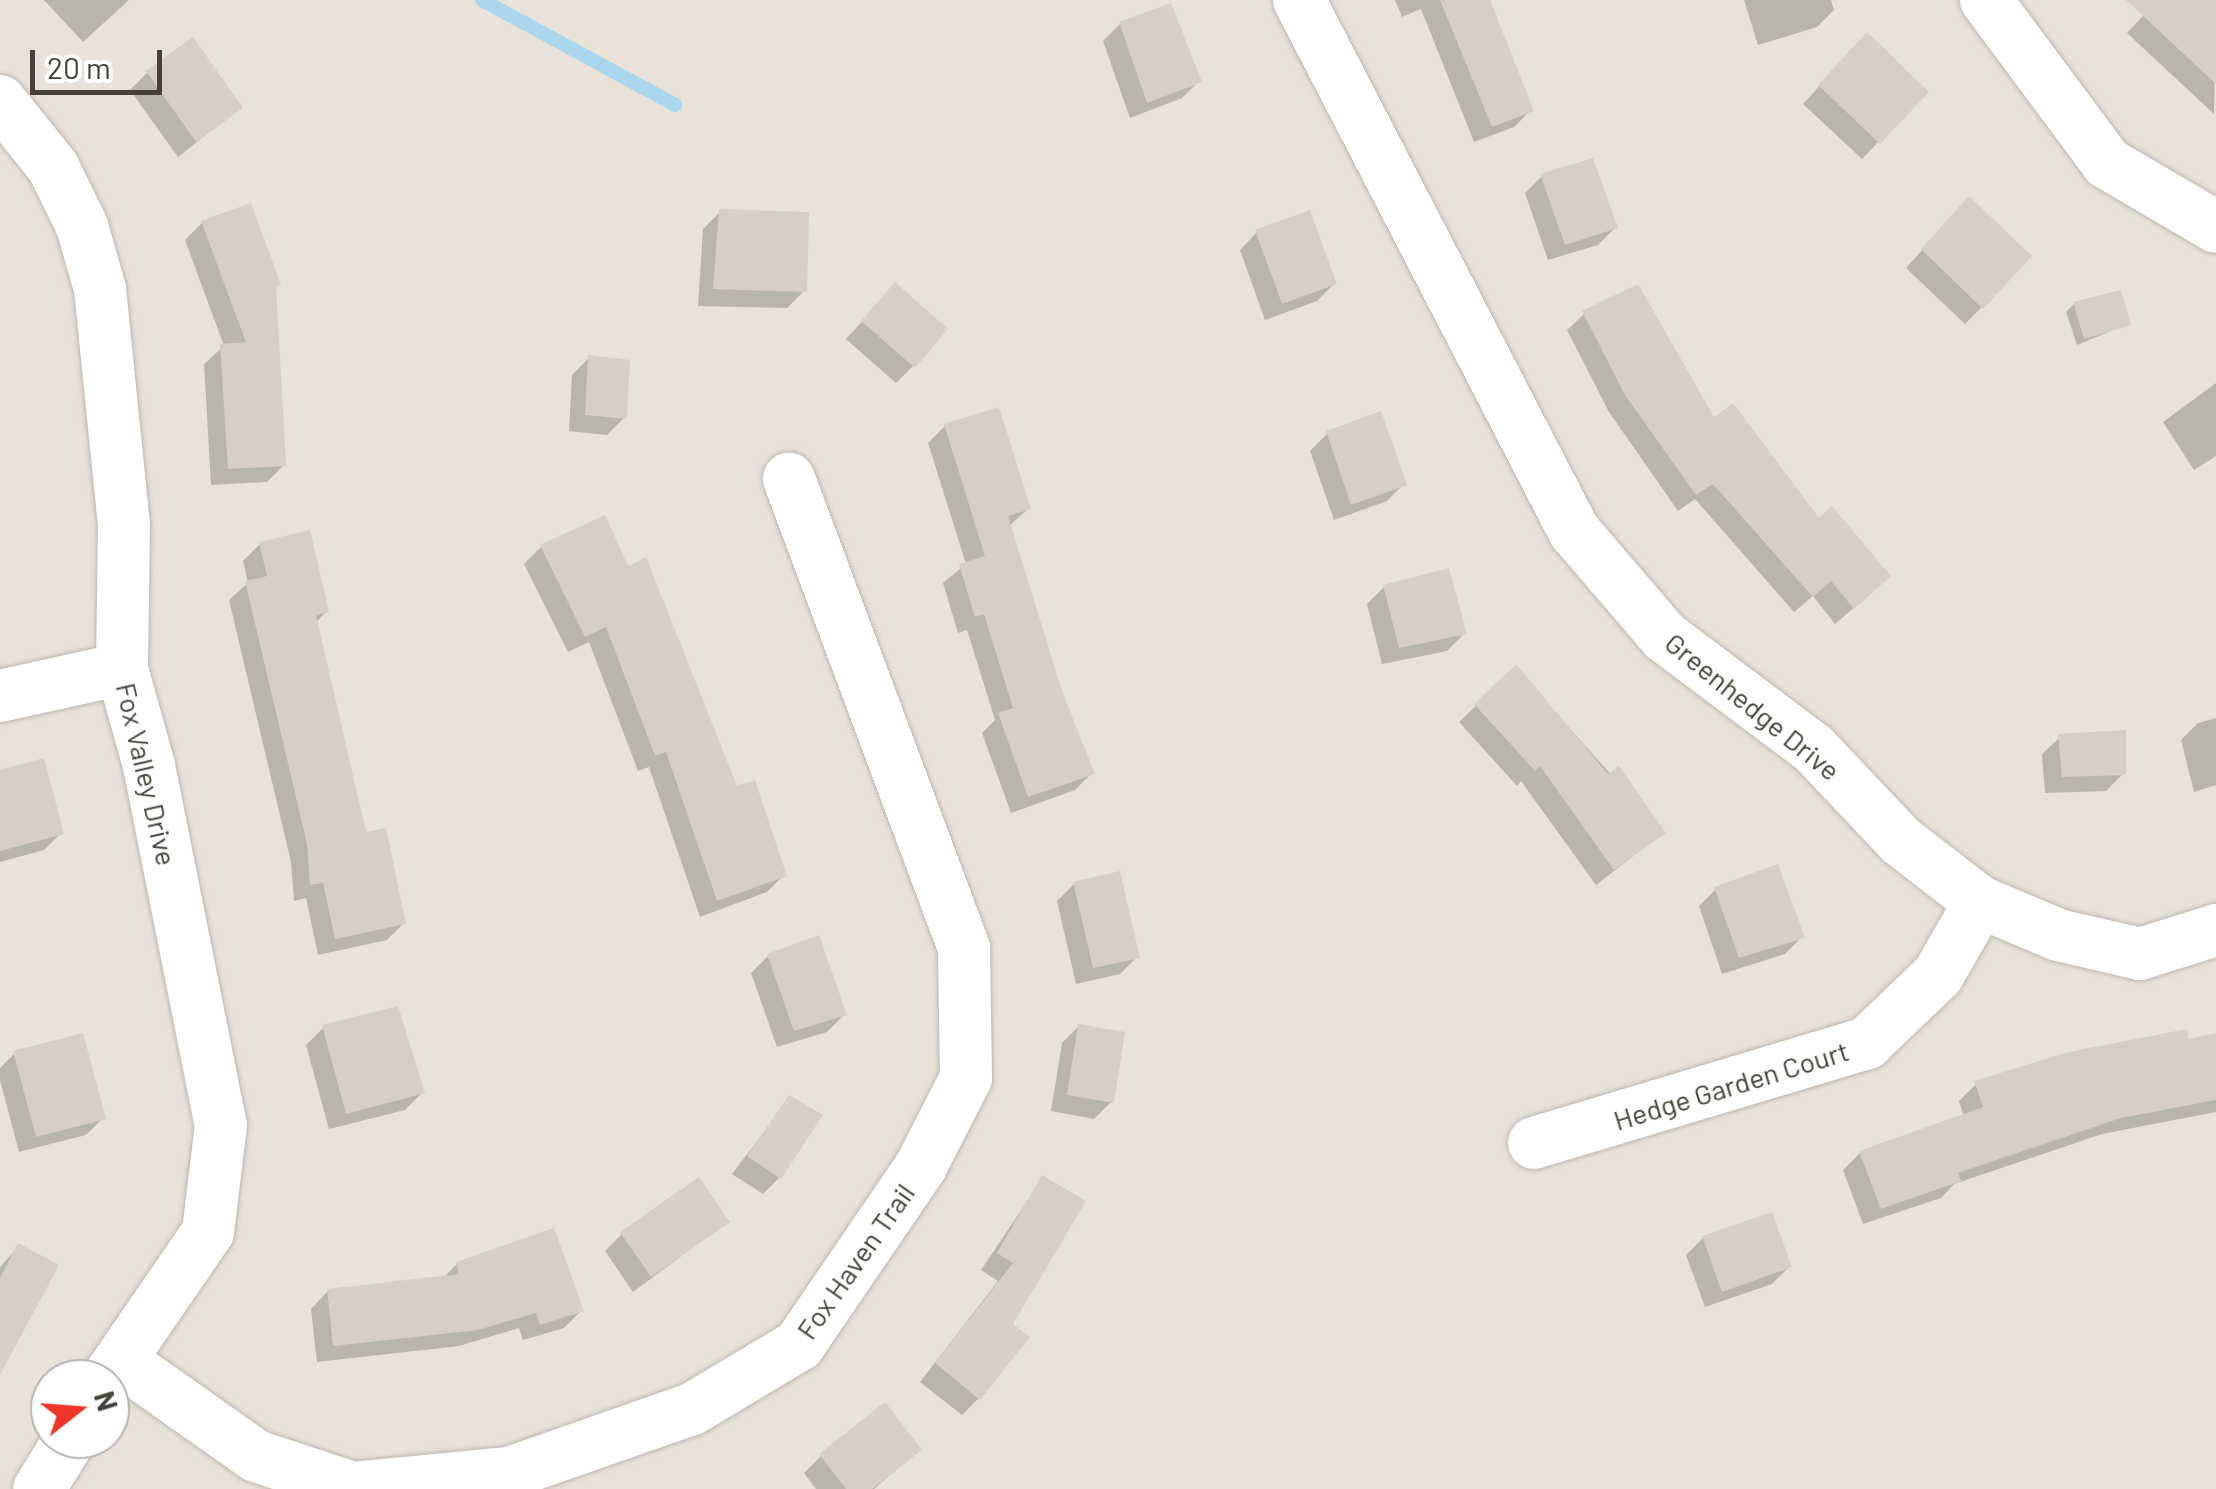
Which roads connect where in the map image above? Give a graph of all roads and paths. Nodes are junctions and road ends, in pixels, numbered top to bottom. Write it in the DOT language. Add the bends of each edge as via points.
graph roads {
  1 [pos="1299,0"];
  2 [pos="1986,0"];
  3 [pos="0,102"];
  4 [pos="2216,227"];
  5 [pos="789,479"];
  6 [pos="122,669"];
  7 [pos="0,696"];
  8 [pos="1980,902"];
  9 [pos="2216,930"];
  10 [pos="1534,1144"];
  11 [pos="120,1359"];
  12 [pos="130,1379"];
  13 [pos="57,1459"];
  14 [pos="38,1489"];
  1 -- 8 [label="street, Greenhedge Drive" via="1574,531 1665,637 1813,748 1901,841"];
  2 -- 4 [label="street" via="2107,163"];
  3 -- 6 [label="street, Fox Valley Drive" via="54,166 82,226 100,289 124,524"];
  5 -- 12 [label="street, Fox Haven Trail" via="964,948 966,1078 921,1166 799,1345 692,1409 510,1473 354,1488 256,1456"];
  6 -- 7 [label="street"];
  6 -- 11 [label="street, Fox Valley Drive" via="149,766 220,1125 208,1232"];
  8 -- 9 [label="street, Greenhedge Drive" via="2058,935 2140,954"];
  8 -- 10 [label="street, Hedge Garden Court" via="1938,975 1867,1043"];
  13 -- 14 [label="street"];
}
